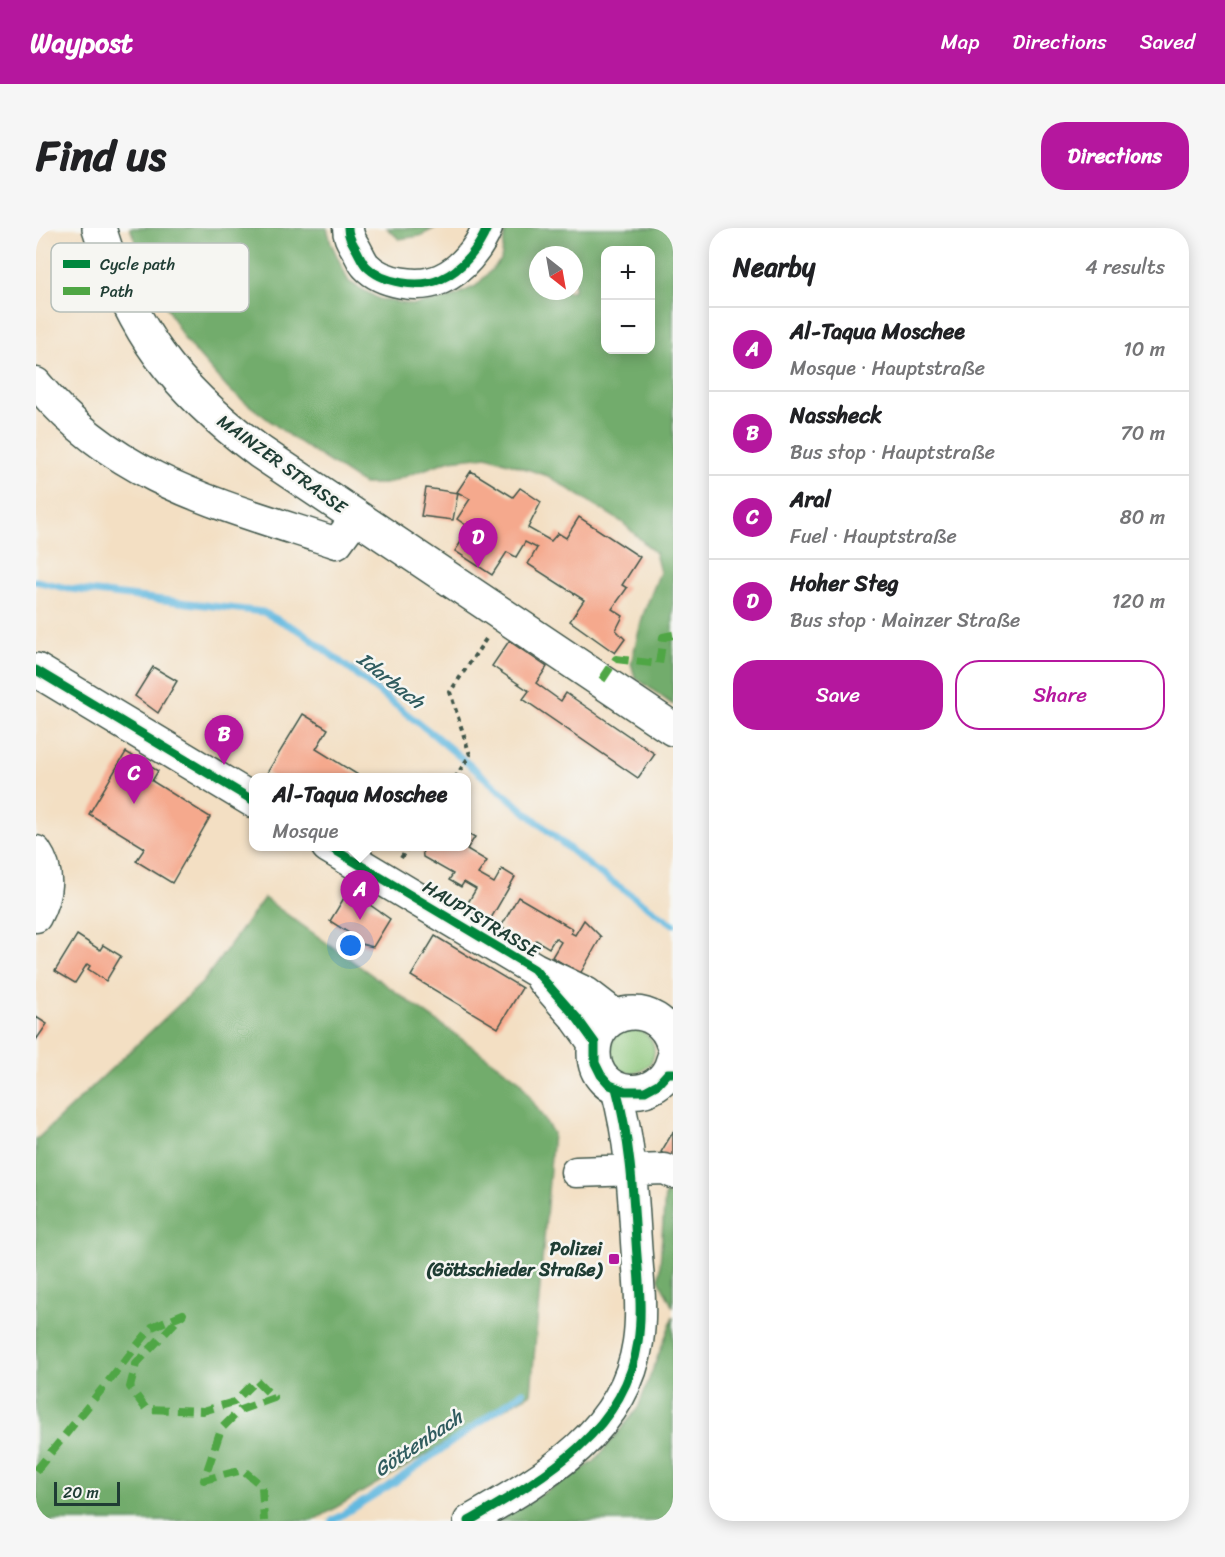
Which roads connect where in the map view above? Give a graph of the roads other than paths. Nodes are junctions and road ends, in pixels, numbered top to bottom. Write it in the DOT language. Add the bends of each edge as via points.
graph roads {
  1 [pos="99,228"];
  2 [pos="348,228"];
  3 [pos="487,228"];
  4 [pos="104,243"];
  5 [pos="131,312"];
  6 [pos="36,383"];
  7 [pos="356,517"];
  8 [pos="36,670"];
  9 [pos="673,729"];
  10 [pos="249,798"];
  11 [pos="36,851"];
  12 [pos="336,851"];
  13 [pos="36,917"];
  14 [pos="534,969"];
  15 [pos="616,1017"];
  16 [pos="595,1043"];
  17 [pos="669,1060"];
  18 [pos="616,1088"];
  19 [pos="632,1168"];
  20 [pos="576,1172"];
  21 [pos="673,1173"];
  22 [pos="469,1521"];
  1 -- 4 [label="main road, MAINZER STRASSE"];
  2 -- 3 [label="street" via="348,236 365,266 408,285 441,280 463,264"];
  5 -- 7 [label="main road, MAINZER STRASSE" via="156,352 230,429"];
  6 -- 7 [label="street, MAINZER STRASSE" via="102,446 178,489 337,543"];
  7 -- 9 [label="main road, MAINZER STRASSE"];
  8 -- 10 [label="main road"];
  11 -- 13 [label="street" via="47,874"];
  12 -- 14 [label="main road, HAUPTSTRASSE"];
  14 -- 15 [label="main road, HAUPTSTRASSE" via="586,994"];
  14 -- 16 [label="main road, HAUPTSTRASSE"];
  15 -- 16 [label="main road" via="605,1025"];
  15 -- 17 [label="main road" via="635,1013 662,1023"];
  16 -- 18 [label="main road" via="598,1069"];
  17 -- 18 [label="main road" via="635,1092"];
  17 -- 19 [label="street" via="642,1113"];
  18 -- 19 [label="street"];
  19 -- 20 [label="street"];
  19 -- 21 [label="street" via="665,1168"];
  19 -- 22 [label="street" via="638,1341 621,1395 574,1454 536,1482"];
}
